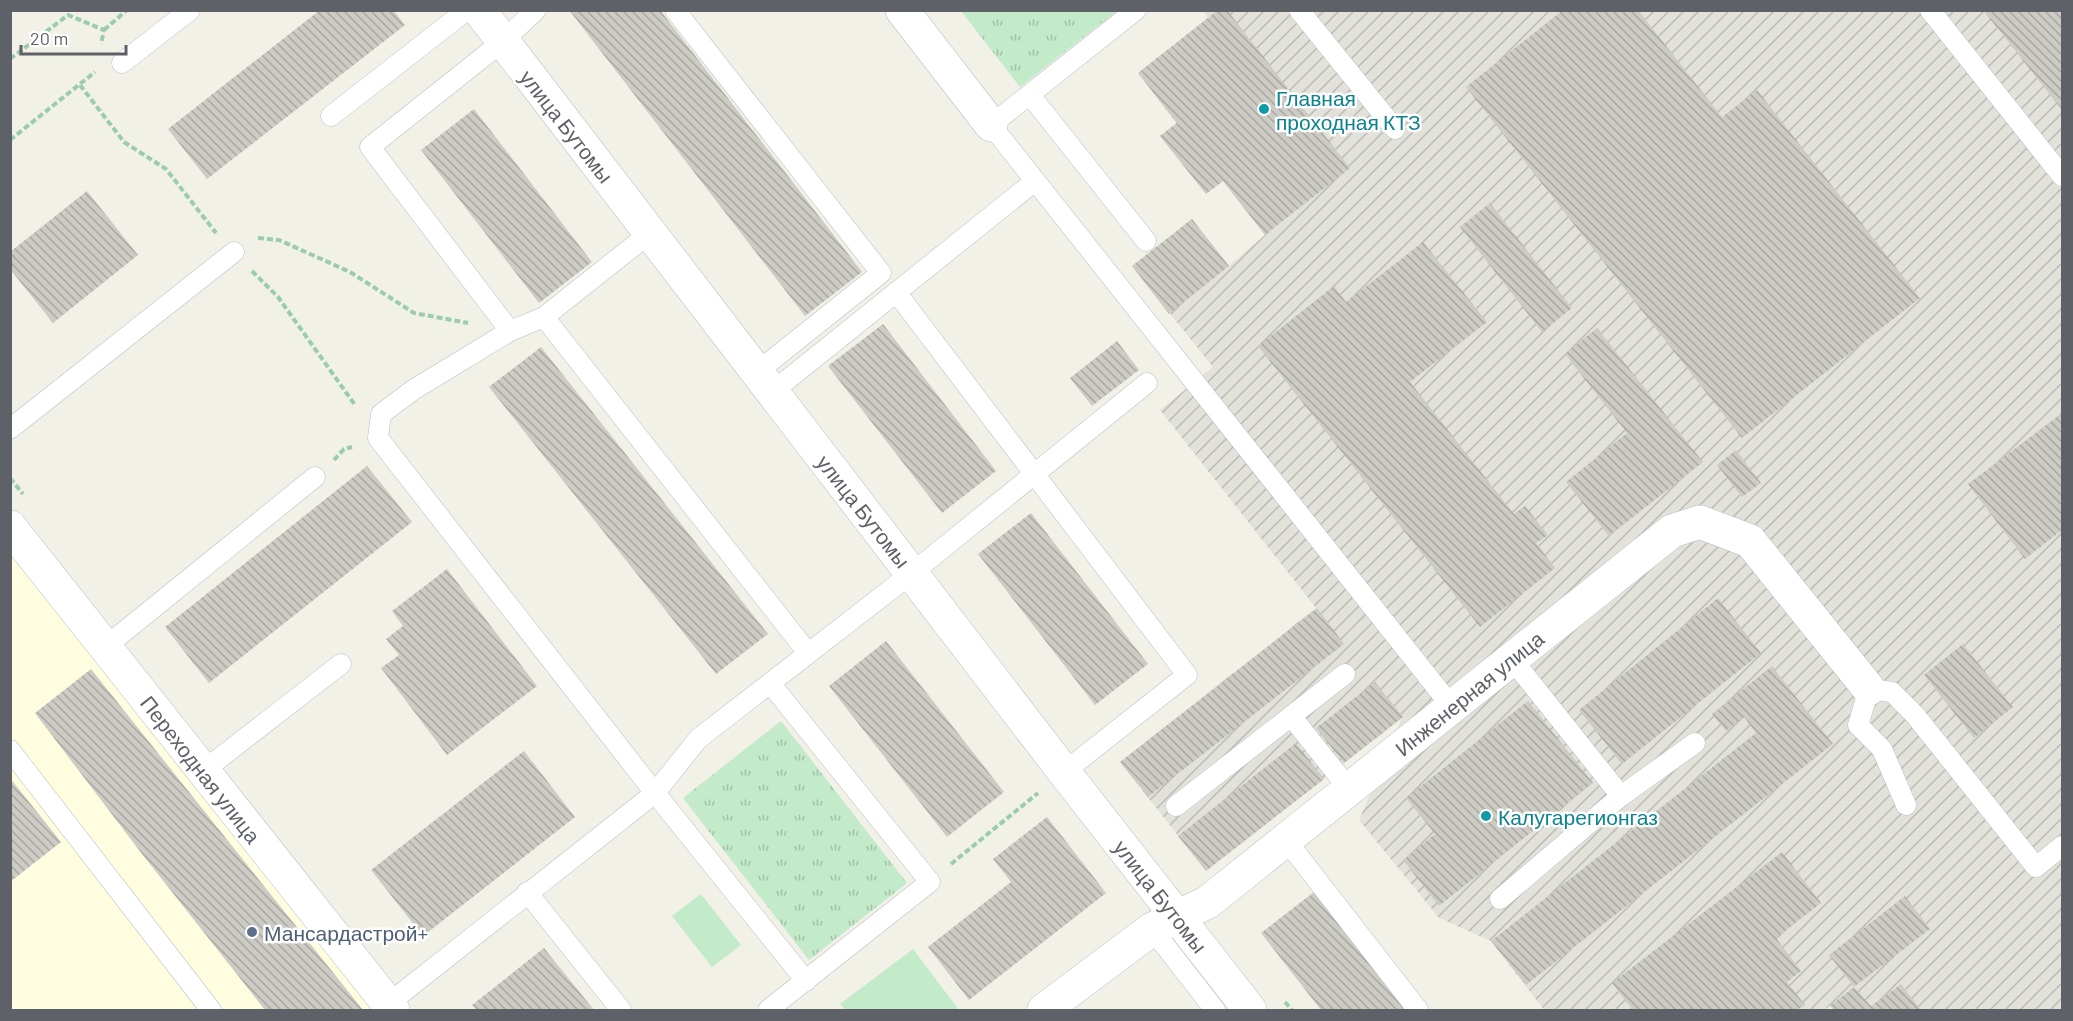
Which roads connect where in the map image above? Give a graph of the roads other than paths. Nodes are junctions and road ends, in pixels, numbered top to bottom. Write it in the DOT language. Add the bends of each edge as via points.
graph roads {
  1 [pos="190,10"];
  2 [pos="467,10"];
  3 [pos="479,10"];
  4 [pos="536,10"];
  5 [pos="675,10"];
  6 [pos="902,10"];
  7 [pos="1136,10"];
  8 [pos="1299,10"];
  9 [pos="1930,10"];
  10 [pos="502,42"];
  11 [pos="122,63"];
  12 [pos="1030,95"];
  13 [pos="331,117"];
  14 [pos="991,125"];
  15 [pos="1395,129"];
  16 [pos="2062,176"];
  17 [pos="1035,181"];
  18 [pos="650,233"];
  19 [pos="1146,241"];
  20 [pos="234,252"];
  21 [pos="896,292"];
  22 [pos="544,317"];
  23 [pos="510,331"];
  24 [pos="765,382"];
  25 [pos="1147,383"];
  26 [pos="10,429"];
  27 [pos="1034,474"];
  28 [pos="315,477"];
  29 [pos="10,527"];
  30 [pos="912,573"];
  31 [pos="105,647"];
  32 [pos="808,653"];
  33 [pos="1512,659"];
  34 [pos="341,664"];
  35 [pos="1346,674"];
  36 [pos="770,683"];
  37 [pos="1869,689"];
  38 [pos="1452,707"];
  39 [pos="1292,716"];
  40 [pos="1695,743"];
  41 [pos="10,750"];
  42 [pos="203,771"];
  43 [pos="1054,780"];
  44 [pos="1349,789"];
  45 [pos="655,793"];
  46 [pos="1621,796"];
  47 [pos="1906,805"];
  48 [pos="1176,806"];
  49 [pos="1286,840"];
  50 [pos="2062,846"];
  51 [pos="527,892"];
  52 [pos="1500,899"];
  53 [pos="1165,922"];
  54 [pos="806,981"];
  55 [pos="390,1007"];
  56 [pos="211,1011"];
  57 [pos="621,1011"];
  58 [pos="768,1011"];
  59 [pos="1044,1011"];
  60 [pos="1215,1011"];
  61 [pos="1250,1011"];
  62 [pos="1418,1011"];
  1 -- 11 [label="lane"];
  2 -- 13 [label="lane"];
  3 -- 10 [label="street, улица Бутомы"];
  4 -- 10 [label="lane"];
  5 -- 24 [label="lane" via="881,273"];
  6 -- 14 [label="street"];
  7 -- 12 [label="lane"];
  8 -- 15 [label="lane"];
  9 -- 16 [label="lane"];
  10 -- 18 [label="street, улица Бутомы"];
  10 -- 23 [label="lane" via="370,147"];
  12 -- 14 [label="lane"];
  12 -- 19 [label="lane"];
  14 -- 17 [label="lane"];
  17 -- 21 [label="lane"];
  17 -- 38 [label="lane"];
  18 -- 22 [label="lane"];
  18 -- 24 [label="street, улица Бутомы"];
  20 -- 26 [label="lane"];
  21 -- 24 [label="lane"];
  21 -- 27 [label="lane"];
  22 -- 23 [label="lane"];
  22 -- 32 [label="lane"];
  23 -- 45 [label="lane" via="381,414 378,438"];
  24 -- 30 [label="street, улица Бутомы"];
  25 -- 27 [label="lane"];
  27 -- 30 [label="lane"];
  27 -- 43 [label="lane" via="1187,675"];
  28 -- 31 [label="lane"];
  29 -- 31 [label="street, Переходная улица"];
  30 -- 32 [label="lane"];
  30 -- 43 [label="street, улица Бутомы"];
  31 -- 42 [label="street, Переходная улица"];
  32 -- 36 [label="lane"];
  33 -- 37 [label="street, Инженерная улица" via="1672,531 1700,522 1749,541"];
  33 -- 38 [label="street, Инженерная улица"];
  33 -- 46 [label="lane"];
  34 -- 42 [label="lane"];
  35 -- 39 [label="lane"];
  36 -- 45 [label="lane" via="698,739"];
  36 -- 54 [label="lane" via="930,882"];
  37 -- 47 [label="lane" via="1858,725 1882,749"];
  37 -- 50 [label="lane" via="1892,693 1915,715 2036,867"];
  38 -- 44 [label="street, Инженерная улица"];
  39 -- 44 [label="lane"];
  39 -- 48 [label="lane"];
  40 -- 46 [label="lane"];
  41 -- 56 [label="lane"];
  42 -- 55 [label="street, Переходная улица"];
  43 -- 53 [label="street, улица Бутомы"];
  44 -- 49 [label="street, Инженерная улица"];
  45 -- 51 [label="lane"];
  45 -- 54 [label="lane"];
  46 -- 52 [label="lane"];
  49 -- 53 [label="street, Инженерная улица" via="1208,902"];
  49 -- 62 [label="lane"];
  51 -- 55 [label="lane"];
  51 -- 57 [label="lane"];
  53 -- 59 [label="street, Инженерная улица"];
  53 -- 60 [label="lane"];
  53 -- 61 [label="street, улица Бутомы"];
  54 -- 58 [label="lane"];
}
